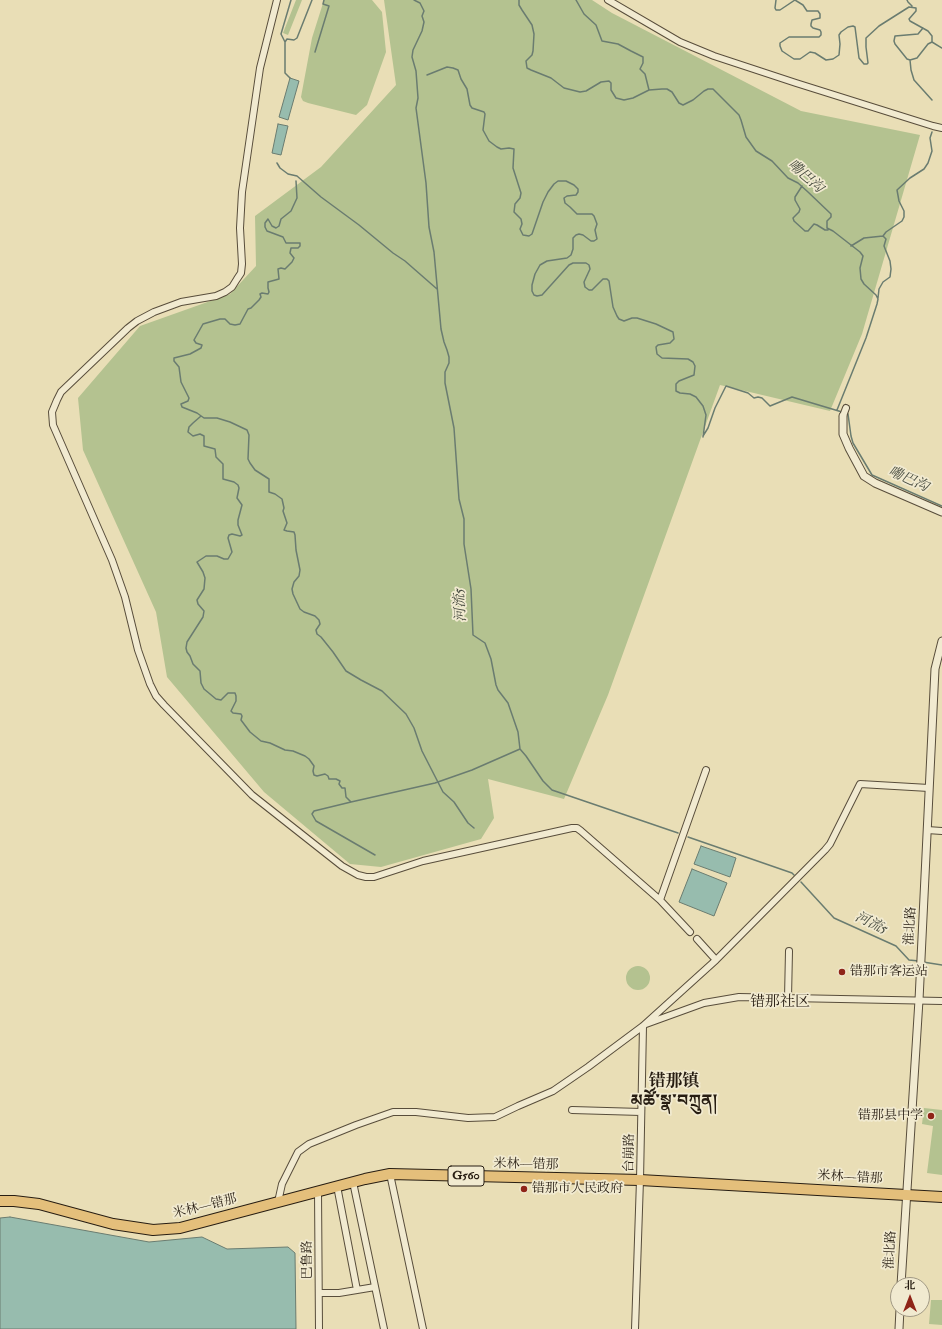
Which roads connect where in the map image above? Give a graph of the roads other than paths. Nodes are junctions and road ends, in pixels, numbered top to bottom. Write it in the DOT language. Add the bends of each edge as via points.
graph roads {
  1 [pos="277,0"];
  2 [pos="608,0"];
  3 [pos="617,3"];
  4 [pos="942,128"];
  5 [pos="846,408"];
  6 [pos="843,416"];
  7 [pos="942,512"];
  8 [pos="942,641"];
  9 [pos="706,770"];
  10 [pos="930,788"];
  11 [pos="927,830"];
  12 [pos="942,831"];
  13 [pos="660,900"];
  14 [pos="690,932"];
  15 [pos="697,939"];
  16 [pos="789,951"];
  17 [pos="716,960"];
  18 [pos="788,998"];
  19 [pos="919,1000"];
  20 [pos="942,1001"];
  21 [pos="643,1026"];
  22 [pos="572,1110"];
  23 [pos="642,1112"];
  24 [pos="390,1174"];
  25 [pos="640,1180"];
  26 [pos="353,1182"];
  27 [pos="337,1186"];
  28 [pos="318,1191"];
  29 [pos="907,1194"];
  30 [pos="942,1197"];
  31 [pos="0,1201"];
  32 [pos="278,1202"];
  33 [pos="902,1277"];
  34 [pos="375,1287"];
  35 [pos="357,1290"];
  36 [pos="319,1293"];
  37 [pos="900,1317"];
  38 [pos="319,1329"];
  39 [pos="384,1329"];
  40 [pos="423,1329"];
  41 [pos="635,1329"];
  42 [pos="899,1329"];
  1 -- 13 [label="street" via="260,68 242,192 241,273 232,287 225,292 181,302 154,312 128,328 61,392 52,412 53,425 112,560 150,684 164,705 252,795 342,866 358,875 374,876 423,861 577,828"];
  2 -- 3 [label="street"];
  3 -- 4 [label="street" via="680,42 714,56"];
  5 -- 6 [label="street"];
  6 -- 7 [label="street" via="843,434 864,476"];
  8 -- 10 [label="street, 淮北路" via="935,669"];
  9 -- 13 [label="street"];
  10 -- 11 [label="street, 淮北路"];
  10 -- 17 [label="street" via="860,784 826,850"];
  11 -- 12 [label="street"];
  11 -- 19 [label="street, 淮北路"];
  13 -- 14 [label="street"];
  15 -- 17 [label="street"];
  16 -- 18 [label="street"];
  17 -- 21 [label="street"];
  18 -- 19 [label="street"];
  18 -- 21 [label="street" via="739,997 717,1000"];
  19 -- 20 [label="street"];
  19 -- 29 [label="street, 淮北路"];
  21 -- 23 [label="street, 台崩路"];
  21 -- 32 [label="street" via="553,1090 495,1117 468,1118 393,1112 309,1144 298,1152 282,1184"];
  22 -- 23 [label="street"];
  23 -- 25 [label="street, 台崩路"];
  24 -- 25 [label="highway, 米林—错那 / G560"];
  24 -- 26 [label="highway, 米林—错那 / G560"];
  24 -- 40 [label="street"];
  25 -- 29 [label="highway, 米林—错那 / G560"];
  25 -- 41 [label="street, 台崩路"];
  26 -- 27 [label="highway, 米林—错那 / G560"];
  26 -- 34 [label="street"];
  27 -- 28 [label="highway, 米林—错那 / G560"];
  27 -- 35 [label="street"];
  28 -- 32 [label="highway, 米林—错那 / G560"];
  28 -- 36 [label="street, 巴鲁路"];
  29 -- 30 [label="highway, 米林—错那 / G560"];
  29 -- 33 [label="street, 淮北路"];
  31 -- 32 [label="highway, 米林—错那 / G560" via="14,1200 39,1204 113,1224 153,1230 180,1228"];
  34 -- 35 [label="street"];
  34 -- 39 [label="street"];
  35 -- 36 [label="street"];
  36 -- 38 [label="street, 巴鲁路"];
  37 -- 42 [label="street"];
}
